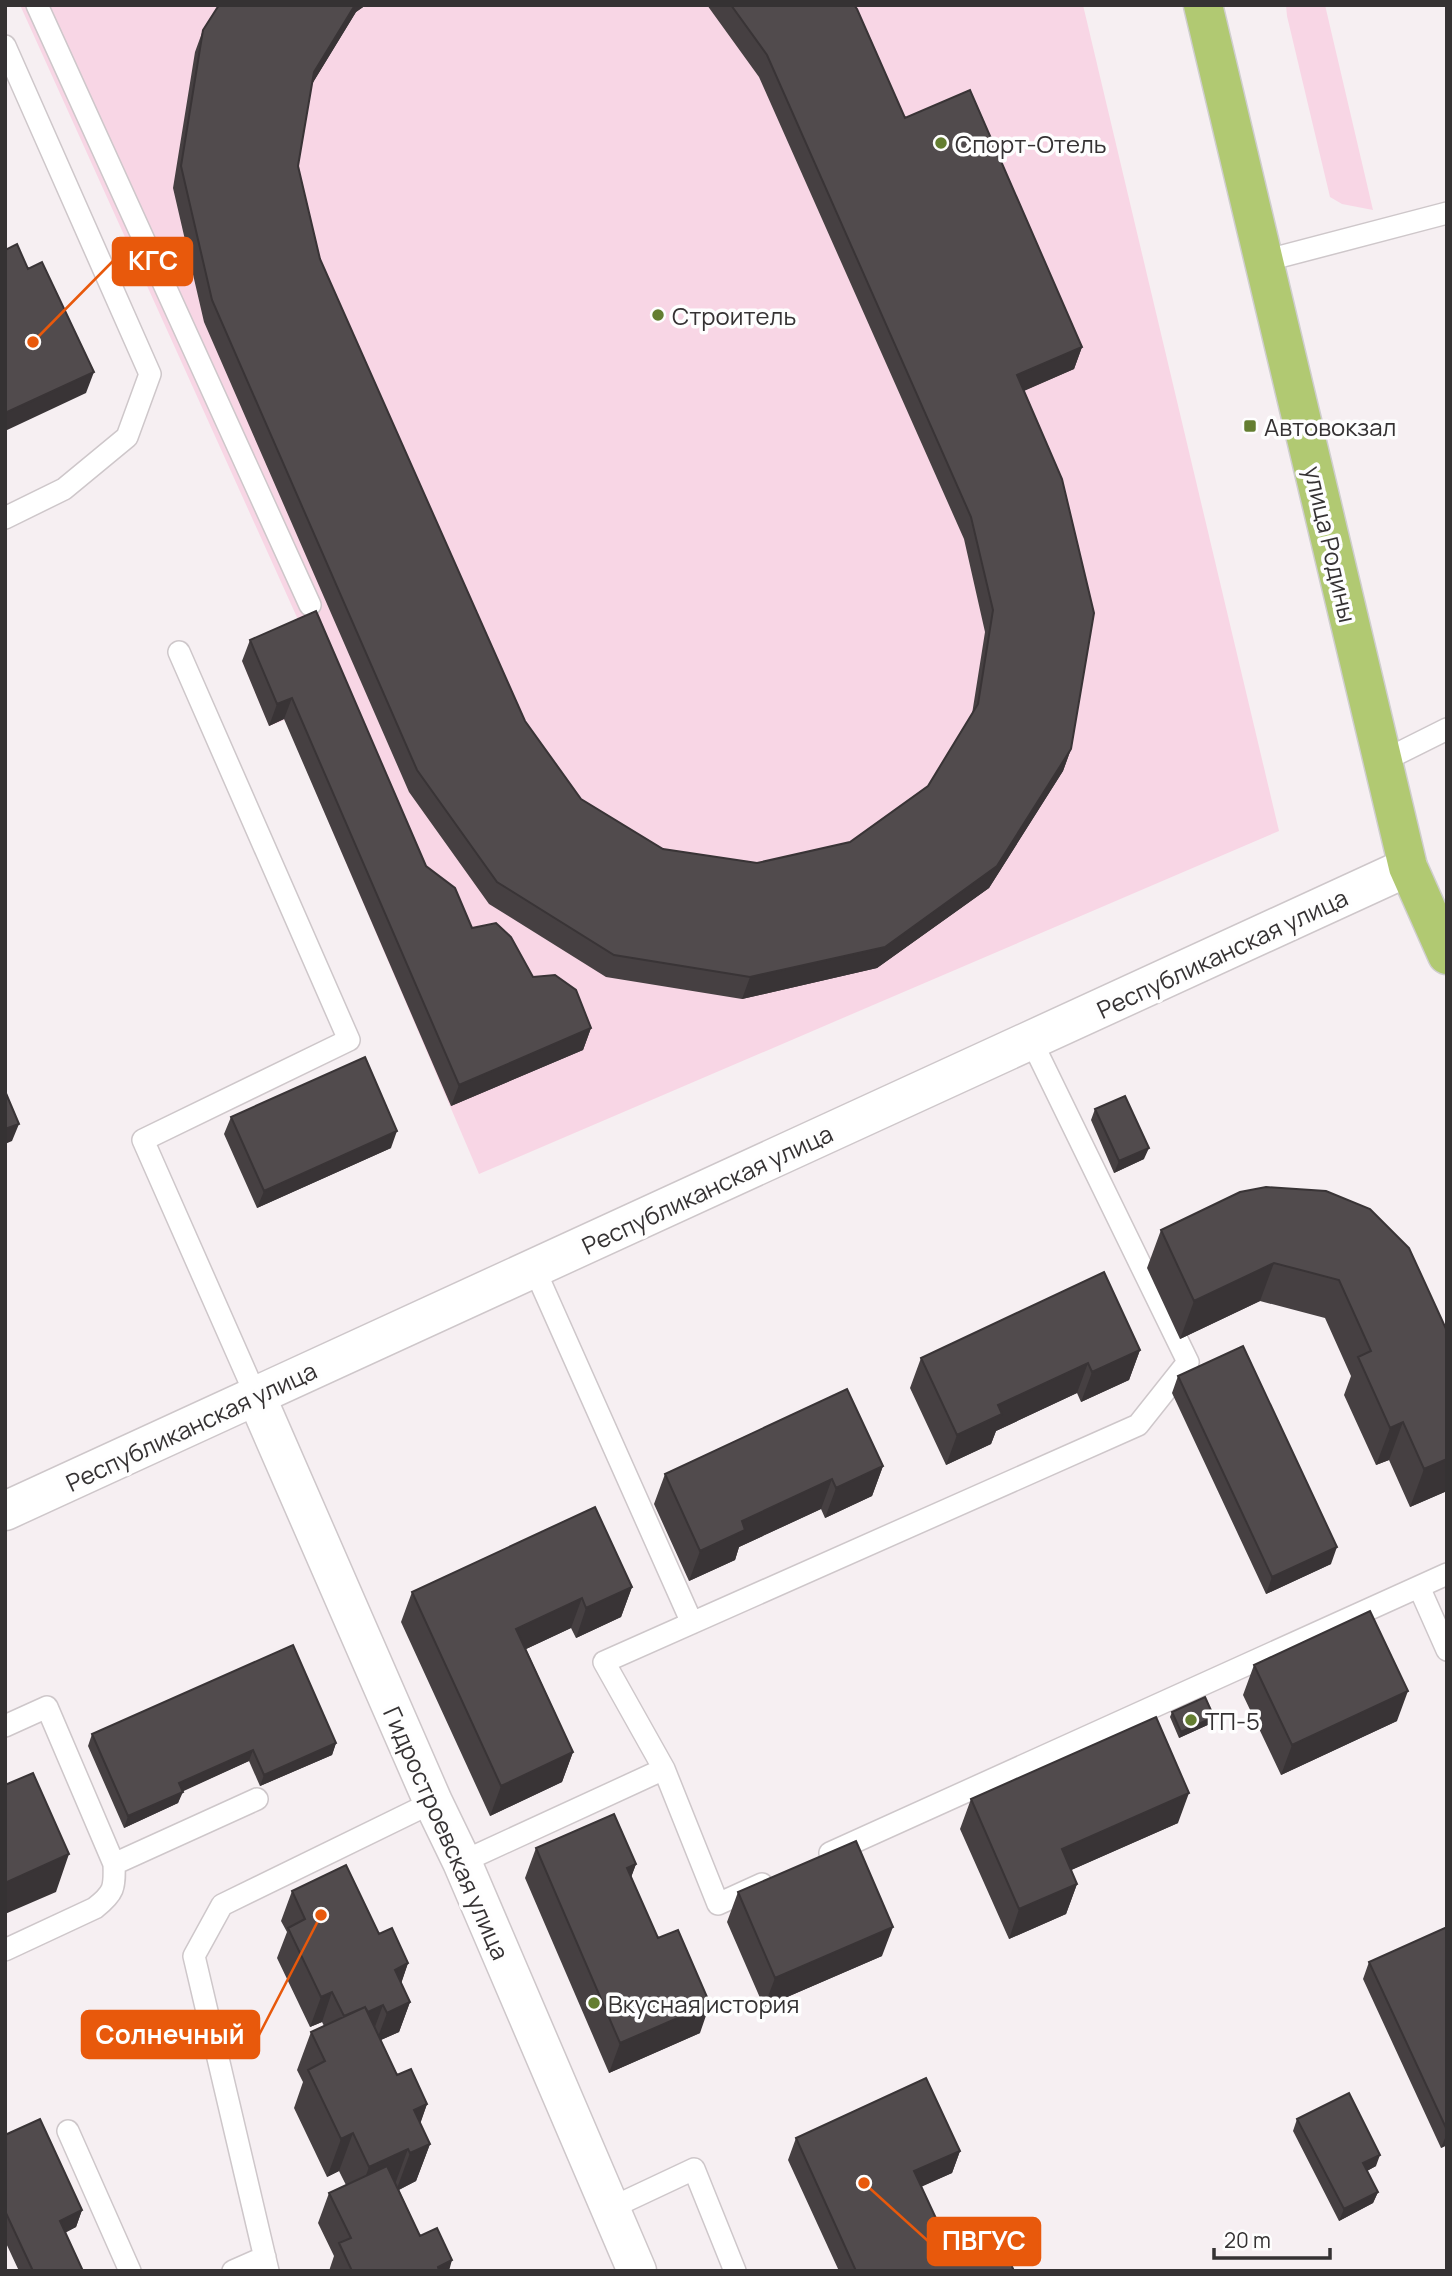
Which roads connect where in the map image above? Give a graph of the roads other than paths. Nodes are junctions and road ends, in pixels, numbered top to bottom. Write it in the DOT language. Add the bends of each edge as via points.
graph roads {
  1 [pos="37,5"];
  2 [pos="1203,5"];
  3 [pos="5,46"];
  4 [pos="1447,213"];
  5 [pos="1264,261"];
  6 [pos="5,518"];
  7 [pos="310,605"];
  8 [pos="179,652"];
  9 [pos="1447,729"];
  10 [pos="1383,761"];
  11 [pos="1425,893"];
  12 [pos="1447,955"];
  13 [pos="1031,1040"];
  14 [pos="534,1268"];
  15 [pos="256,1396"];
  16 [pos="5,1511"];
  17 [pos="1447,1574"];
  18 [pos="1419,1587"];
  19 [pos="692,1623"];
  20 [pos="1447,1650"];
  21 [pos="5,1726"];
  22 [pos="664,1769"];
  23 [pos="257,1799"];
  24 [pos="433,1802"];
  25 [pos="461,1862"];
  26 [pos="807,1863"];
  27 [pos="114,1864"];
  28 [pos="782,1875"];
  29 [pos="5,1950"];
  30 [pos="68,2131"];
  31 [pos="611,2208"];
  32 [pos="266,2264"];
  33 [pos="131,2271"];
  34 [pos="233,2271"];
  35 [pos="637,2271"];
  36 [pos="735,2271"];
  1 -- 7 [label="lane"];
  2 -- 5 [label="main road, улица Родины"];
  3 -- 6 [label="lane" via="150,374 127,437 64,489"];
  4 -- 5 [label="lane"];
  5 -- 10 [label="main road, улица Родины"];
  8 -- 15 [label="lane" via="349,1040 143,1140"];
  9 -- 10 [label="lane"];
  10 -- 11 [label="main road, улица Родины"];
  11 -- 12 [label="main road, улица Родины"];
  11 -- 13 [label="street, Республиканская улица"];
  13 -- 14 [label="street, Республиканская улица"];
  13 -- 19 [label="lane" via="1188,1362 1138,1425"];
  14 -- 15 [label="street, Республиканская улица"];
  14 -- 19 [label="lane"];
  15 -- 16 [label="street, Республиканская улица"];
  15 -- 24 [label="street, Гидростроевская улица"];
  17 -- 18 [label="lane"];
  18 -- 20 [label="lane"];
  18 -- 26 [label="lane"];
  19 -- 22 [label="lane" via="604,1662"];
  21 -- 27 [label="lane" via="47,1707"];
  22 -- 25 [label="lane"];
  22 -- 28 [label="lane" via="718,1904"];
  23 -- 27 [label="lane"];
  24 -- 25 [label="street, Гидростроевская улица"];
  24 -- 32 [label="lane" via="222,1905 194,1956"];
  25 -- 31 [label="street, Гидростроевская улица"];
  27 -- 29 [label="lane" via="115,1887 95,1908"];
  30 -- 33 [label="lane"];
  31 -- 35 [label="street, Гидростроевская улица"];
  31 -- 36 [label="lane" via="694,2169"];
  32 -- 34 [label="lane"];
}
